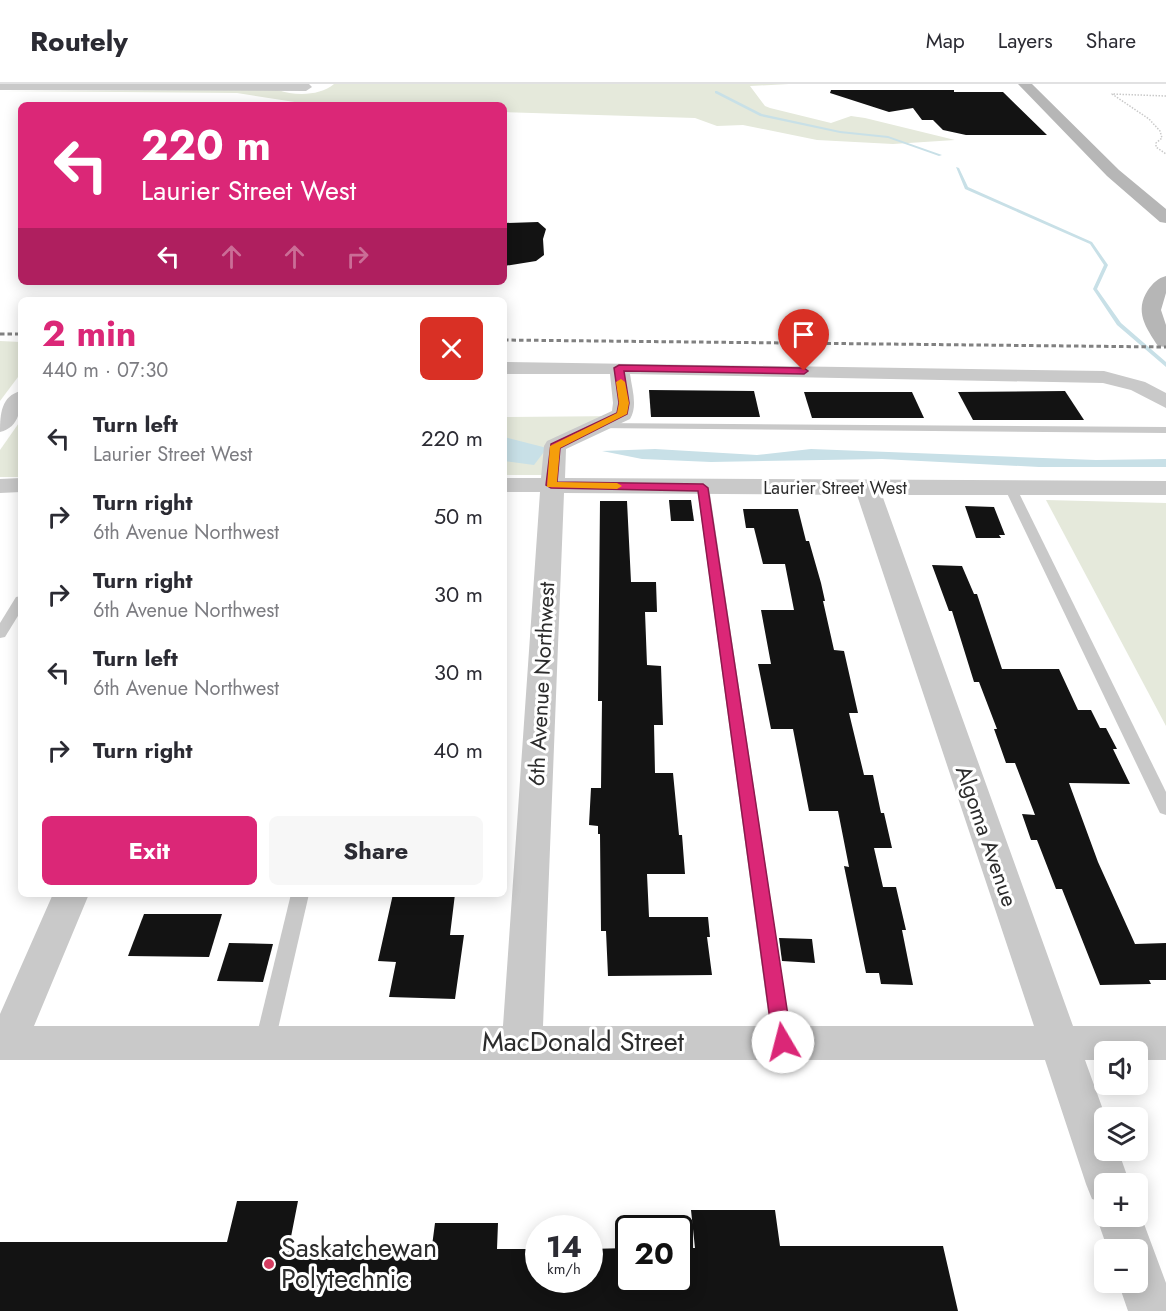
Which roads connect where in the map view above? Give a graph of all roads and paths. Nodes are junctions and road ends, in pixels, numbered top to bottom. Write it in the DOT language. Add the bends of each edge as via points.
graph roads {
  1 [pos="1024,84"];
  2 [pos="25,85"];
  3 [pos="238,85"];
  4 [pos="0,86"];
  5 [pos="306,87"];
  6 [pos="1166,96"];
  7 [pos="1166,154"];
  8 [pos="1166,218"];
  9 [pos="1166,282"];
  10 [pos="1166,341"];
  11 [pos="507,368"];
  12 [pos="619,368"];
  13 [pos="17,402"];
  14 [pos="1166,402"];
  15 [pos="0,425"];
  16 [pos="598,426"];
  17 [pos="1166,430"];
  18 [pos="18,485"];
  19 [pos="507,485"];
  20 [pos="551,485"];
  21 [pos="0,486"];
  22 [pos="703,488"];
  23 [pos="867,488"];
  24 [pos="1166,488"];
  25 [pos="1011,489"];
  26 [pos="18,605"];
  27 [pos="0,634"];
  28 [pos="1166,809"];
  29 [pos="70,897"];
  30 [pos="299,897"];
  31 [pos="265,1042"];
  32 [pos="522,1042"];
  33 [pos="783,1042"];
  34 [pos="1059,1042"];
  35 [pos="4,1043"];
  36 [pos="1166,1043"];
  37 [pos="1104,1173"];
  38 [pos="1146,1293"];
  39 [pos="1152,1311"];
  1 -- 8 [label="street" via="1113,173"];
  2 -- 3 [label="street"];
  2 -- 4 [label="street"];
  3 -- 5 [label="street"];
  6 -- 7 [label="path" via="1112,94 1153,122 1162,138 1156,147"];
  9 -- 10 [label="street" via="1151,299 1149,309"];
  11 -- 12 [label="street"];
  12 -- 14 [label="street" via="1104,377 1138,386"];
  12 -- 16 [label="street, 6th Avenue Northwest" via="622,414"];
  13 -- 15 [label="street"];
  16 -- 17 [label="lane"];
  16 -- 20 [label="street, 6th Avenue Northwest" via="555,446"];
  18 -- 21 [label="street"];
  19 -- 20 [label="street, Laurier Street West"];
  20 -- 22 [label="street, Laurier Street West"];
  20 -- 32 [label="street, 6th Avenue Northwest"];
  22 -- 23 [label="street, Laurier Street West"];
  22 -- 33 [label="lane"];
  23 -- 25 [label="street, Laurier Street West"];
  23 -- 34 [label="street, Algoma Avenue"];
  24 -- 25 [label="street, Laurier Street West"];
  25 -- 28 [label="lane"];
  26 -- 27 [label="lane"];
  29 -- 35 [label="street"];
  30 -- 31 [label="lane"];
  31 -- 32 [label="street, MacDonald Street"];
  31 -- 35 [label="street, MacDonald Street"];
  32 -- 33 [label="street, MacDonald Street"];
  33 -- 34 [label="street, MacDonald Street"];
  34 -- 36 [label="street, MacDonald Street"];
  34 -- 37 [label="street, Algoma Avenue"];
  38 -- 39 [label="street"];
}
